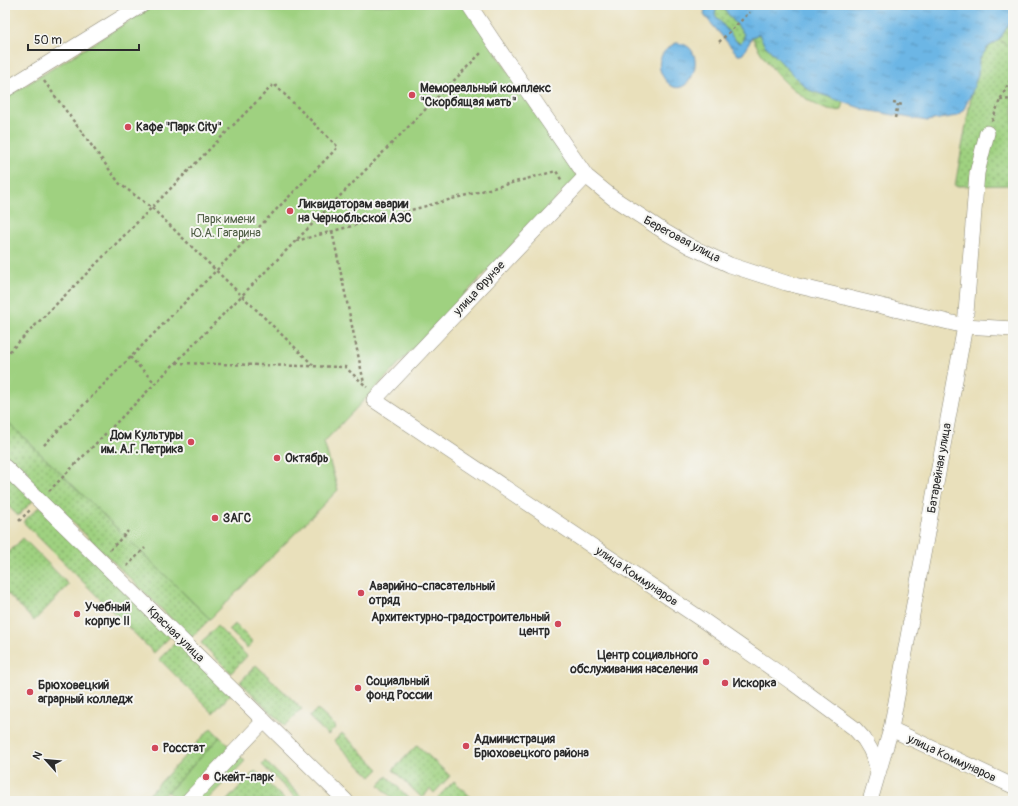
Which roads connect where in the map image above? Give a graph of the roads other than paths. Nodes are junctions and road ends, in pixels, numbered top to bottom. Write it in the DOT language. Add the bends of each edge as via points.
graph roads {
  1 [pos="142,5"];
  2 [pos="469,5"];
  3 [pos="5,90"];
  4 [pos="988,133"];
  5 [pos="586,176"];
  6 [pos="965,326"];
  7 [pos="1013,329"];
  8 [pos="376,398"];
  9 [pos="5,467"];
  10 [pos="264,721"];
  11 [pos="891,729"];
  12 [pos="878,773"];
  13 [pos="1013,786"];
  14 [pos="188,801"];
  15 [pos="346,801"];
  16 [pos="870,801"];
  1 -- 3 [label="street"];
  2 -- 5 [label="street, Береговая улица"];
  4 -- 6 [label="street, Батарейная улица" via="977,173"];
  5 -- 6 [label="street, Береговая улица" via="613,198 665,232 730,264 786,283"];
  5 -- 8 [label="street, улица Фрунзе"];
  6 -- 7 [label="street, Береговая улица"];
  6 -- 11 [label="street, Батарейная улица"];
  8 -- 12 [label="street, улица Коммунаров" via="812,696 859,733 870,749"];
  9 -- 10 [label="street, Красная улица"];
  10 -- 14 [label="street"];
  10 -- 15 [label="street, Красная улица"];
  11 -- 12 [label="street, Батарейная улица"];
  11 -- 13 [label="street, улица Коммунаров"];
  12 -- 16 [label="street, Батарейная улица"];
}
